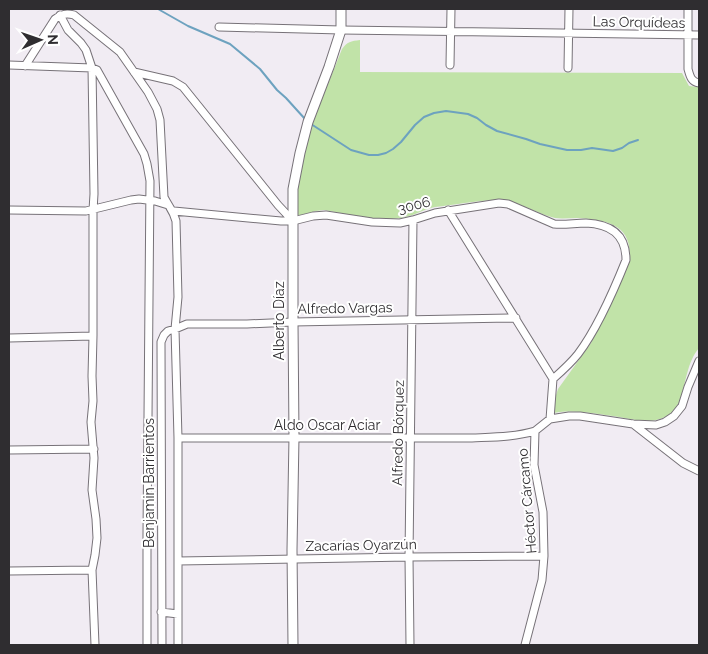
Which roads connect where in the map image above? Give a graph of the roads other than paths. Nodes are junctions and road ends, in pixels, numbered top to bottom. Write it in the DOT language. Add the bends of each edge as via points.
graph roads {
  1 [pos="341,9"];
  2 [pos="451,9"];
  3 [pos="569,9"];
  4 [pos="688,9"];
  5 [pos="60,15"];
  6 [pos="219,27"];
  7 [pos="341,30"];
  8 [pos="451,32"];
  9 [pos="568,34"];
  10 [pos="688,35"];
  11 [pos="699,35"];
  12 [pos="9,65"];
  13 [pos="450,65"];
  14 [pos="25,66"];
  15 [pos="92,68"];
  16 [pos="568,68"];
  17 [pos="134,72"];
  18 [pos="699,83"];
  19 [pos="150,201"];
  20 [pos="168,205"];
  21 [pos="9,210"];
  22 [pos="92,210"];
  23 [pos="448,210"];
  24 [pos="174,211"];
  25 [pos="413,220"];
  26 [pos="293,221"];
  27 [pos="516,318"];
  28 [pos="412,319"];
  29 [pos="293,322"];
  30 [pos="176,329"];
  31 [pos="93,336"];
  32 [pos="9,338"];
  33 [pos="699,361"];
  34 [pos="554,379"];
  35 [pos="550,418"];
  36 [pos="633,424"];
  37 [pos="536,431"];
  38 [pos="178,438"];
  39 [pos="294,438"];
  40 [pos="411,438"];
  41 [pos="94,449"];
  42 [pos="9,450"];
  43 [pos="699,471"];
  44 [pos="544,556"];
  45 [pos="409,557"];
  46 [pos="292,559"];
  47 [pos="178,561"];
  48 [pos="92,570"];
  49 [pos="9,571"];
  50 [pos="161,612"];
  51 [pos="178,614"];
  52 [pos="528,635"];
  53 [pos="95,645"];
  54 [pos="147,645"];
  55 [pos="162,645"];
  56 [pos="178,645"];
  57 [pos="294,645"];
  58 [pos="410,645"];
  59 [pos="521,645"];
  60 [pos="525,645"];
  1 -- 7 [label="street, Alberto Díaz"];
  2 -- 8 [label="street"];
  3 -- 9 [label="street"];
  4 -- 10 [label="street"];
  5 -- 14 [label="street"];
  5 -- 15 [label="street" via="68,30 86,50"];
  5 -- 17 [label="street" via="68,13 81,20 114,47"];
  6 -- 7 [label="street, Las Orquídeas"];
  7 -- 8 [label="street, Las Orquídeas"];
  7 -- 26 [label="street, Alberto Díaz" via="300,153 293,189"];
  8 -- 9 [label="street, Las Orquídeas"];
  8 -- 13 [label="street"];
  9 -- 10 [label="street, Las Orquídeas"];
  9 -- 16 [label="street"];
  10 -- 11 [label="street, Las Orquídeas"];
  10 -- 18 [label="street" via="688,69 691,78"];
  12 -- 14 [label="street"];
  14 -- 15 [label="street"];
  15 -- 19 [label="street" via="102,76 144,154 150,181"];
  15 -- 22 [label="street"];
  17 -- 20 [label="street" via="148,92 160,120 164,197"];
  17 -- 26 [label="street" via="173,81 183,88"];
  19 -- 20 [label="street"];
  19 -- 22 [label="street" via="131,200"];
  19 -- 54 [label="street"];
  20 -- 24 [label="street"];
  21 -- 22 [label="street"];
  22 -- 31 [label="street"];
  23 -- 25 [label="street, 3006"];
  23 -- 27 [label="street"];
  23 -- 34 [label="street, 3006" via="508,204 554,224 602,225 619,235 626,250 626,260 587,341"];
  24 -- 26 [label="street, 3006"];
  24 -- 30 [label="street, Benjamin Barrientos" via="178,297"];
  25 -- 26 [label="street, 3006" via="389,223 326,214"];
  25 -- 28 [label="street, Alfredo Bórquez"];
  26 -- 29 [label="street, Alberto Díaz"];
  27 -- 28 [label="street, Alfredo Vargas"];
  27 -- 34 [label="street"];
  28 -- 29 [label="street, Alfredo Vargas"];
  28 -- 40 [label="street, Alfredo Bórquez"];
  29 -- 30 [label="street, Alfredo Vargas" via="187,324"];
  29 -- 39 [label="street, Alberto Díaz"];
  30 -- 38 [label="street, Benjamin Barrientos"];
  30 -- 50 [label="street, Benjamin Barrientos" via="168,331 161,342"];
  31 -- 32 [label="street"];
  31 -- 41 [label="street" via="91,422"];
  33 -- 36 [label="street" via="682,406 674,416 656,425"];
  34 -- 35 [label="street"];
  35 -- 36 [label="street" via="580,416"];
  35 -- 37 [label="street, Héctor Cárcamo"];
  36 -- 43 [label="street" via="683,463"];
  37 -- 40 [label="street, Aldo Oscar Aciar" via="515,436"];
  37 -- 44 [label="street, Héctor Cárcamo" via="534,465 543,512"];
  38 -- 39 [label="street, Aldo Oscar Aciar"];
  38 -- 47 [label="street, Benjamin Barrientos"];
  39 -- 40 [label="street, Aldo Oscar Aciar"];
  39 -- 46 [label="street, Alberto Díaz"];
  40 -- 45 [label="street, Alfredo Bórquez"];
  41 -- 42 [label="street"];
  41 -- 48 [label="street" via="92,490 97,538"];
  44 -- 45 [label="street, Zacarías Oyarzún"];
  44 -- 52 [label="street, Héctor Cárcamo" via="542,580"];
  45 -- 46 [label="street, Zacarías Oyarzún"];
  45 -- 58 [label="street, Alfredo Bórquez"];
  46 -- 47 [label="street, Zacarías Oyarzún"];
  46 -- 57 [label="street, Alberto Díaz"];
  47 -- 51 [label="street, Benjamin Barrientos"];
  48 -- 49 [label="street"];
  48 -- 53 [label="street"];
  50 -- 51 [label="street"];
  50 -- 55 [label="street, Benjamin Barrientos"];
  51 -- 56 [label="street, Benjamin Barrientos"];
  52 -- 59 [label="street"];
  52 -- 60 [label="street, Héctor Cárcamo"];
}
